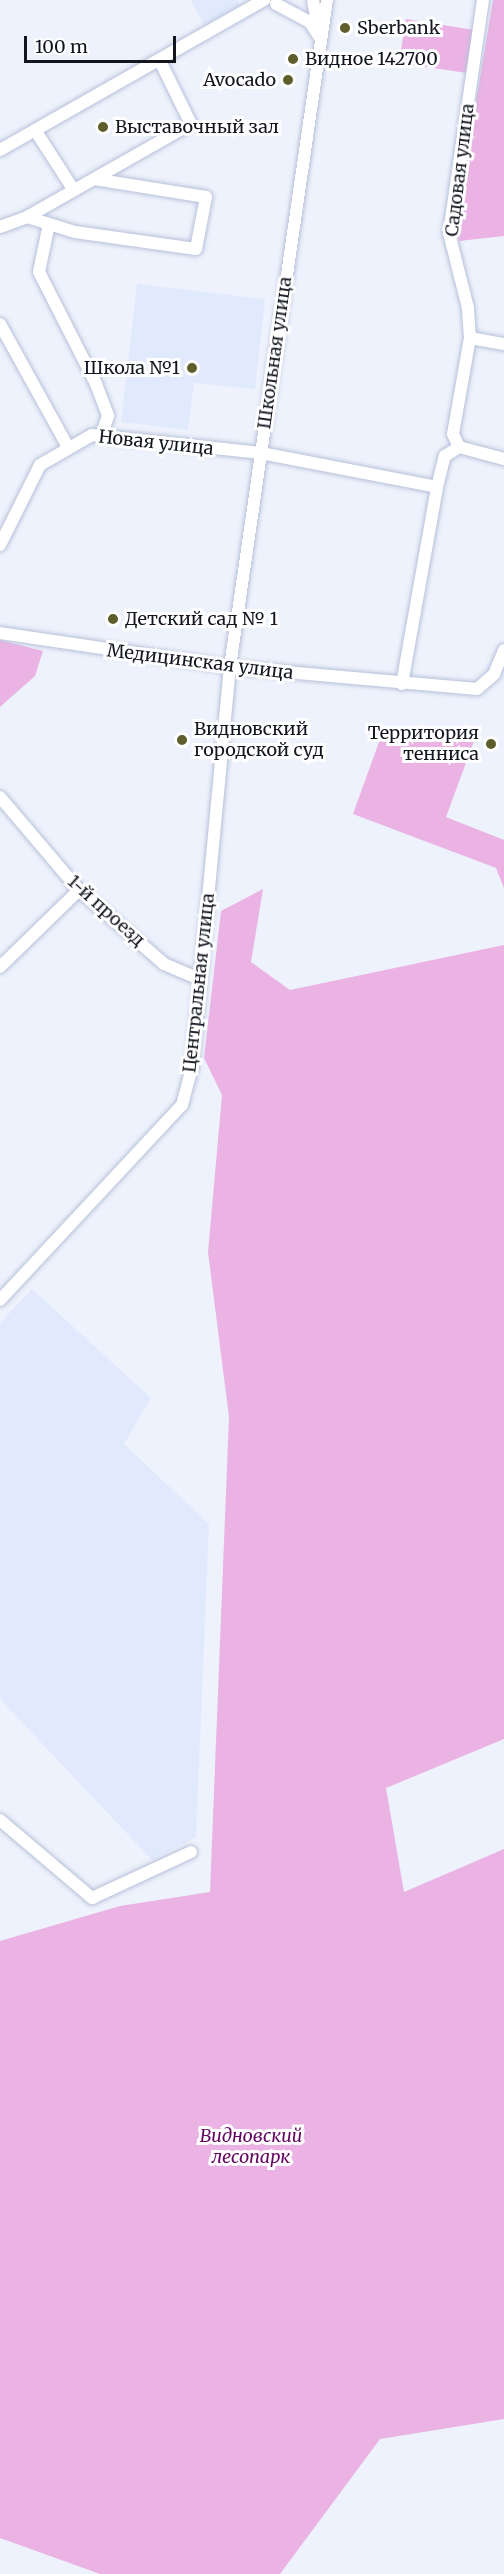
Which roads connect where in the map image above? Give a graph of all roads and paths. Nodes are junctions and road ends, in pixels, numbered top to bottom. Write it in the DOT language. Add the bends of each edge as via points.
graph roads {
  1 [pos="288,0"];
  2 [pos="313,0"];
  3 [pos="327,0"];
  4 [pos="483,0"];
  5 [pos="270,2"];
  6 [pos="320,38"];
  7 [pos="161,63"];
  8 [pos="35,130"];
  9 [pos="0,150"];
  10 [pos="94,179"];
  11 [pos="73,189"];
  12 [pos="27,217"];
  13 [pos="49,224"];
  14 [pos="0,227"];
  15 [pos="0,324"];
  16 [pos="470,338"];
  17 [pos="504,344"];
  18 [pos="101,436"];
  19 [pos="68,447"];
  20 [pos="459,447"];
  21 [pos="261,453"];
  22 [pos="504,459"];
  23 [pos="437,487"];
  24 [pos="0,545"];
  25 [pos="0,633"];
  26 [pos="504,650"];
  27 [pos="230,667"];
  28 [pos="402,684"];
  29 [pos="0,797"];
  30 [pos="79,891"];
  31 [pos="0,967"];
  32 [pos="200,980"];
  33 [pos="0,1300"];
  34 [pos="0,1820"];
  35 [pos="191,1852"];
  1 -- 5 [label="street"];
  2 -- 6 [label="street"];
  3 -- 6 [label="street, Школьная улица"];
  4 -- 16 [label="street, Садовая улица" via="449,233 468,309"];
  5 -- 6 [label="street" via="310,22"];
  5 -- 7 [label="street"];
  6 -- 21 [label="street, Школьная улица"];
  7 -- 8 [label="street"];
  7 -- 10 [label="street" via="191,124"];
  8 -- 9 [label="street"];
  8 -- 11 [label="street"];
  10 -- 11 [label="street"];
  10 -- 13 [label="street" via="206,197 196,249"];
  11 -- 12 [label="street"];
  12 -- 13 [label="street"];
  12 -- 14 [label="street"];
  13 -- 18 [label="street" via="39,272 96,384 108,416"];
  15 -- 19 [label="street"];
  16 -- 17 [label="street"];
  16 -- 20 [label="street, Садовая улица" via="453,434"];
  18 -- 19 [label="street, Новая улица"];
  18 -- 21 [label="street, Новая улица"];
  19 -- 24 [label="street, Новая улица" via="40,465"];
  20 -- 22 [label="street"];
  20 -- 23 [label="street" via="445,456"];
  21 -- 23 [label="street, Новая улица"];
  21 -- 27 [label="street, Школьная улица"];
  23 -- 28 [label="street"];
  25 -- 27 [label="street, Медицинская улица"];
  26 -- 28 [label="street, Медицинская улица" via="495,674 477,689"];
  27 -- 28 [label="street, Медицинская улица"];
  27 -- 32 [label="street, Центральная улица"];
  29 -- 30 [label="street, 1-й проезд"];
  30 -- 31 [label="street"];
  30 -- 32 [label="street, 1-й проезд" via="164,964"];
  32 -- 33 [label="street, Центральная улица" via="192,1068 182,1105"];
  34 -- 35 [label="street" via="92,1898"];
}
